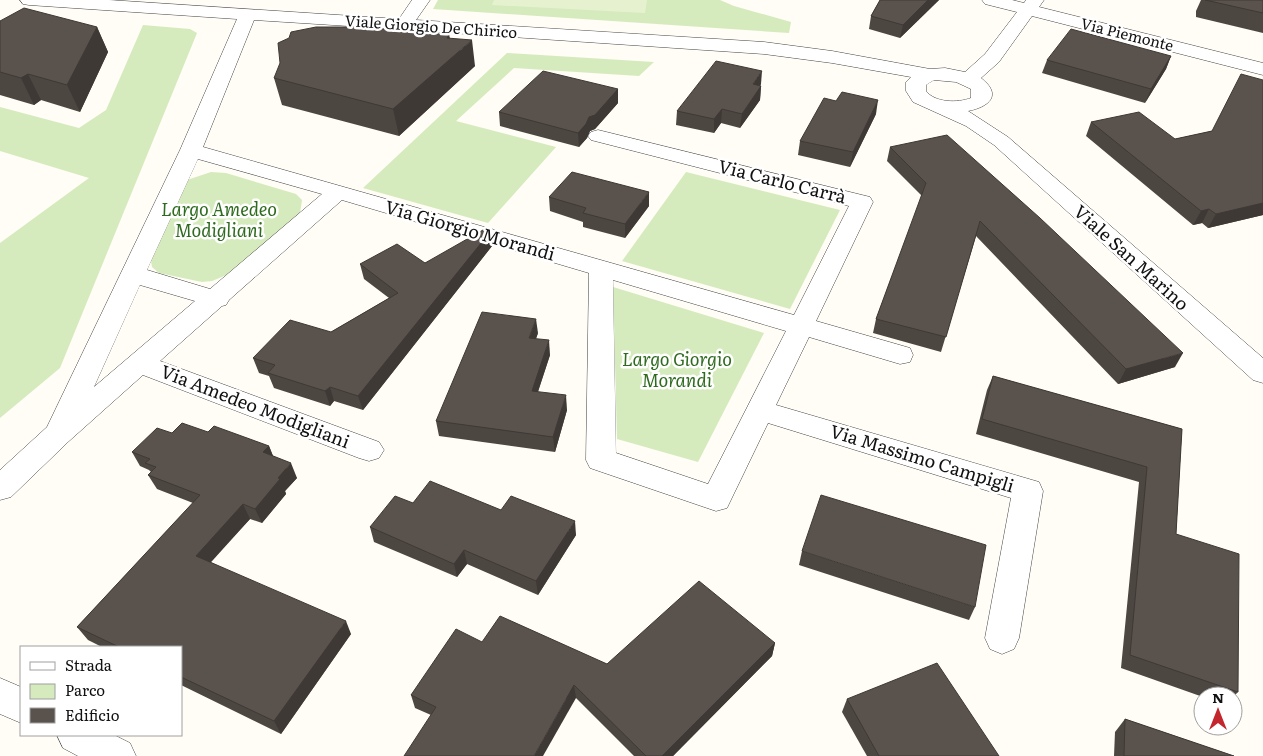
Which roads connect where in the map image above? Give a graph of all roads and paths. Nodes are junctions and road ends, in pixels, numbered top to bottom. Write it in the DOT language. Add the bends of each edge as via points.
graph roads {
  1 [pos="28,0"];
  2 [pos="420,0"];
  3 [pos="991,0"];
  4 [pos="1031,5"];
  5 [pos="247,15"];
  6 [pos="403,26"];
  7 [pos="832,57"];
  8 [pos="1263,69"];
  9 [pos="930,75"];
  10 [pos="968,79"];
  11 [pos="916,93"];
  12 [pos="980,101"];
  13 [pos="941,106"];
  14 [pos="598,136"];
  15 [pos="1001,141"];
  16 [pos="191,150"];
  17 [pos="338,192"];
  18 [pos="601,269"];
  19 [pos="132,274"];
  20 [pos="217,299"];
  21 [pos="801,326"];
  22 [pos="900,355"];
  23 [pos="141,364"];
  24 [pos="1263,373"];
  25 [pos="759,410"];
  26 [pos="58,434"];
  27 [pos="368,450"];
  28 [pos="0,488"];
  29 [pos="1002,638"];
  30 [pos="0,695"];
  31 [pos="20,705"];
  32 [pos="78,736"];
  33 [pos="117,756"];
  1 -- 5 [label="street, Viale Giorgio De Chirico"];
  2 -- 6 [label="street"];
  3 -- 4 [label="street, Via Piemonte"];
  4 -- 8 [label="street, Via Piemonte"];
  4 -- 10 [label="street" via="992,58"];
  5 -- 6 [label="street, Viale Giorgio De Chirico"];
  5 -- 16 [label="street"];
  6 -- 7 [label="street, Viale Giorgio De Chirico" via="735,46"];
  7 -- 9 [label="street, Viale Giorgio De Chirico"];
  7 -- 11 [label="street, Viale Giorgio De Chirico" via="875,71"];
  9 -- 10 [label="street, Viale Giorgio De Chirico" via="949,74"];
  9 -- 11 [label="street" via="916,82"];
  10 -- 12 [label="street, Viale San Marino" via="981,90 983,96"];
  11 -- 13 [label="street, Viale Giorgio De Chirico"];
  12 -- 13 [label="street" via="965,108"];
  12 -- 15 [label="street, Viale San Marino" via="986,120"];
  13 -- 15 [label="street, Viale San Marino"];
  14 -- 21 [label="street, Via Carlo Carrà" via="862,202"];
  15 -- 24 [label="street, Viale San Marino"];
  16 -- 17 [label="street"];
  16 -- 19 [label="street"];
  17 -- 18 [label="street, Via Giorgio Morandi"];
  17 -- 20 [label="street"];
  18 -- 21 [label="street"];
  18 -- 25 [label="street" via="600,460 716,499"];
  19 -- 20 [label="street"];
  19 -- 26 [label="street"];
  20 -- 23 [label="street"];
  21 -- 22 [label="street"];
  21 -- 25 [label="street"];
  23 -- 26 [label="street"];
  23 -- 27 [label="street, Via Amedeo Modigliani"];
  25 -- 29 [label="street, Via Massimo Campigli" via="1028,491"];
  26 -- 28 [label="street"];
  30 -- 31 [label="street"];
  32 -- 33 [label="street"];
}
